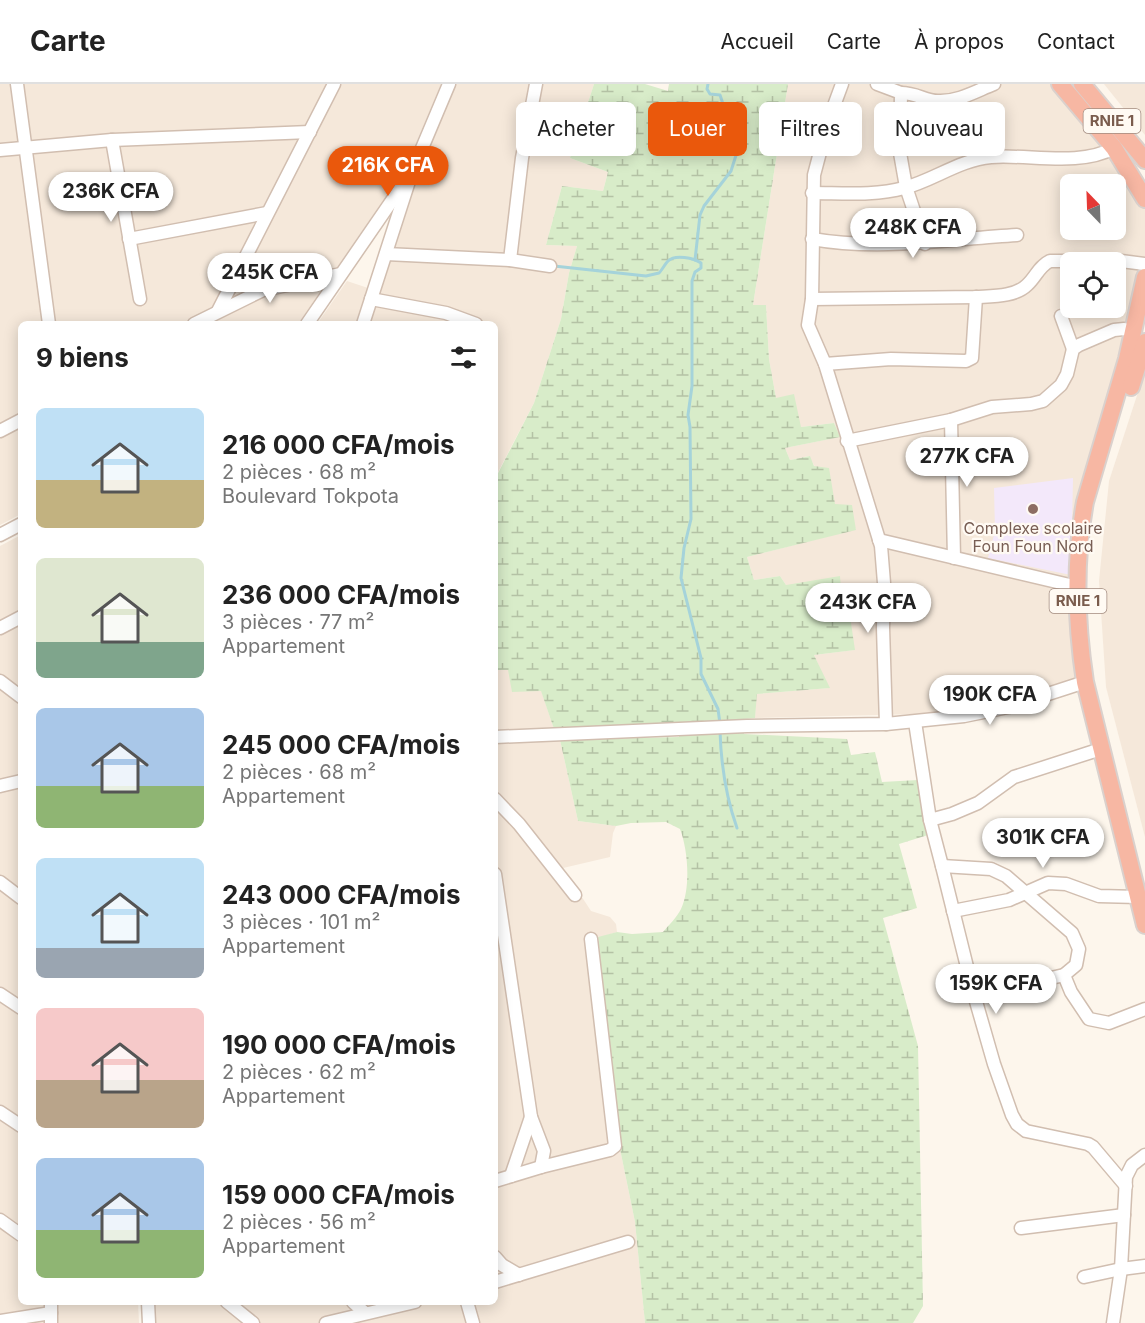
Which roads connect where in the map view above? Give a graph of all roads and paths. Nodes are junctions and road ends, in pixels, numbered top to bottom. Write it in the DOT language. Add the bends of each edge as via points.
graph roads {
  1 [pos="17,84"];
  2 [pos="334,84"];
  3 [pos="449,84"];
  4 [pos="536,84"];
  5 [pos="842,84"];
  6 [pos="877,84"];
  7 [pos="994,84"];
  8 [pos="1060,84"];
  9 [pos="1082,84"];
  10 [pos="901,93"];
  11 [pos="310,132"];
  12 [pos="112,140"];
  13 [pos="26,147"];
  14 [pos="1114,148"];
  15 [pos="0,150"];
  16 [pos="1145,160"];
  17 [pos="412,172"];
  18 [pos="906,187"];
  19 [pos="812,193"];
  20 [pos="1145,199"];
  21 [pos="267,213"];
  22 [pos="1017,235"];
  23 [pos="129,239"];
  24 [pos="812,239"];
  25 [pos="925,243"];
  26 [pos="386,254"];
  27 [pos="510,260"];
  28 [pos="1145,264"];
  29 [pos="550,266"];
  30 [pos="341,274"];
  31 [pos="1145,277"];
  32 [pos="976,297"];
  33 [pos="140,299"];
  34 [pos="371,299"];
  35 [pos="812,299"];
  36 [pos="218,311"];
  37 [pos="1062,318"];
  38 [pos="49,321"];
  39 [pos="200,321"];
  40 [pos="309,321"];
  41 [pos="364,321"];
  42 [pos="468,321"];
  43 [pos="1140,337"];
  44 [pos="1073,349"];
  45 [pos="825,364"];
  46 [pos="951,420"];
  47 [pos="18,422"];
  48 [pos="0,431"];
  49 [pos="847,441"];
  50 [pos="18,526"];
  51 [pos="0,535"];
  52 [pos="879,540"];
  53 [pos="954,558"];
  54 [pos="1078,587"];
  55 [pos="18,619"];
  56 [pos="0,628"];
  57 [pos="0,681"];
  58 [pos="1085,682"];
  59 [pos="18,695"];
  60 [pos="915,722"];
  61 [pos="886,724"];
  62 [pos="498,737"];
  63 [pos="1101,749"];
  64 [pos="498,802"];
  65 [pos="930,820"];
  66 [pos="942,866"];
  67 [pos="0,882"];
  68 [pos="1141,890"];
  69 [pos="498,893"];
  70 [pos="1025,894"];
  71 [pos="575,895"];
  72 [pos="18,896"];
  73 [pos="953,910"];
  74 [pos="1145,925"];
  75 [pos="591,939"];
  76 [pos="508,956"];
  77 [pos="498,958"];
  78 [pos="1064,975"];
  79 [pos="973,991"];
  80 [pos="0,994"];
  81 [pos="18,1006"];
  82 [pos="1145,1010"];
  83 [pos="0,1112"];
  84 [pos="531,1116"];
  85 [pos="18,1124"];
  86 [pos="1145,1155"];
  87 [pos="1104,1163"];
  88 [pos="1132,1165"];
  89 [pos="540,1167"];
  90 [pos="511,1176"];
  91 [pos="498,1180"];
  92 [pos="1126,1186"];
  93 [pos="1124,1215"];
  94 [pos="0,1220"];
  95 [pos="1022,1228"];
  96 [pos="18,1233"];
  97 [pos="628,1242"];
  98 [pos="498,1260"];
  99 [pos="1145,1266"];
  100 [pos="1121,1269"];
  101 [pos="519,1275"];
  102 [pos="1084,1277"];
  103 [pos="498,1281"];
  104 [pos="148,1305"];
  105 [pos="230,1305"];
  106 [pos="356,1305"];
  107 [pos="401,1305"];
  108 [pos="468,1305"];
  109 [pos="51,1313"];
  110 [pos="365,1313"];
  111 [pos="0,1321"];
  112 [pos="149,1323"];
  113 [pos="253,1323"];
  114 [pos="326,1323"];
  115 [pos="473,1323"];
  116 [pos="1113,1323"];
  1 -- 13 [label="street"];
  2 -- 11 [label="street"];
  3 -- 17 [label="street"];
  4 -- 27 [label="street" via="522,158"];
  5 -- 19 [label="street" via="820,149"];
  6 -- 10 [label="street"];
  7 -- 10 [label="street" via="955,100 937,101"];
  8 -- 14 [label="highway, RNIE 1"];
  9 -- 16 [label="highway, RNIE 1"];
  10 -- 18 [label="street" via="899,138"];
  11 -- 12 [label="street"];
  11 -- 21 [label="street"];
  12 -- 13 [label="street"];
  12 -- 23 [label="street"];
  13 -- 15 [label="street"];
  13 -- 38 [label="street"];
  14 -- 18 [label="street" via="1084,158 979,158"];
  14 -- 20 [label="highway, RNIE 1"];
  17 -- 26 [label="street"];
  17 -- 30 [label="street"];
  18 -- 19 [label="street" via="852,194"];
  18 -- 25 [label="street"];
  19 -- 24 [label="street"];
  21 -- 23 [label="street"];
  21 -- 36 [label="street"];
  22 -- 25 [label="street"];
  23 -- 33 [label="street"];
  24 -- 25 [label="street" via="849,244"];
  24 -- 35 [label="street"];
  26 -- 27 [label="street"];
  26 -- 34 [label="street"];
  27 -- 29 [label="street"];
  28 -- 32 [label="street" via="1050,261 1027,286 1015,292"];
  30 -- 36 [label="street" via="263,290"];
  30 -- 40 [label="street"];
  31 -- 43 [label="highway, RNIE 1"];
  32 -- 35 [label="street"];
  32 -- 45 [label="street" via="972,358 966,361 891,359"];
  34 -- 41 [label="street"];
  34 -- 42 [label="street"];
  35 -- 45 [label="street" via="808,325"];
  36 -- 39 [label="street"];
  37 -- 44 [label="street"];
  43 -- 44 [label="street" via="1124,329 1114,330"];
  43 -- 54 [label="highway, RNIE 1" via="1085,502"];
  43 -- 68 [label="highway, RNIE 1" via="1100,486 1087,582 1096,680"];
  44 -- 46 [label="street" via="1061,385 1042,401 992,407"];
  45 -- 49 [label="street"];
  46 -- 49 [label="street"];
  46 -- 53 [label="street"];
  47 -- 48 [label="street"];
  49 -- 52 [label="street"];
  50 -- 51 [label="street"];
  52 -- 53 [label="street"];
  52 -- 61 [label="street" via="884,583"];
  53 -- 54 [label="street"];
  54 -- 58 [label="highway, RNIE 1" via="1079,645"];
  55 -- 56 [label="street"];
  57 -- 59 [label="street"];
  58 -- 60 [label="street" via="1008,707"];
  58 -- 63 [label="highway, RNIE 1"];
  60 -- 61 [label="street"];
  60 -- 65 [label="street"];
  61 -- 62 [label="street"];
  63 -- 65 [label="street" via="1014,777 978,803"];
  63 -- 68 [label="highway, RNIE 1"];
  64 -- 71 [label="street"];
  65 -- 66 [label="street"];
  66 -- 70 [label="street" via="991,869 1006,876"];
  66 -- 73 [label="street"];
  67 -- 72 [label="street"];
  68 -- 70 [label="street" via="1099,896 1066,884 1048,883"];
  68 -- 74 [label="highway, RNIE 1"];
  69 -- 76 [label="street"];
  70 -- 73 [label="street"];
  70 -- 78 [label="street" via="1076,940 1079,957"];
  73 -- 79 [label="street"];
  75 -- 89 [label="street" via="615,1146"];
  76 -- 77 [label="street"];
  76 -- 84 [label="street"];
  78 -- 79 [label="street"];
  78 -- 82 [label="street" via="1089,1018 1109,1023"];
  79 -- 87 [label="street" via="1017,1124 1026,1131 1088,1144"];
  80 -- 81 [label="street"];
  83 -- 85 [label="street"];
  84 -- 89 [label="street" via="544,1151"];
  84 -- 90 [label="street"];
  86 -- 88 [label="street"];
  87 -- 88 [label="street"];
  87 -- 92 [label="street"];
  88 -- 92 [label="street"];
  89 -- 90 [label="street"];
  90 -- 91 [label="street"];
  92 -- 93 [label="street"];
  93 -- 95 [label="street"];
  93 -- 100 [label="street"];
  94 -- 96 [label="street"];
  97 -- 101 [label="street"];
  98 -- 101 [label="street"];
  99 -- 100 [label="street"];
  100 -- 102 [label="street"];
  100 -- 116 [label="street"];
  101 -- 103 [label="street"];
  104 -- 112 [label="street"];
  105 -- 113 [label="street"];
  106 -- 110 [label="street"];
  107 -- 110 [label="street"];
  108 -- 115 [label="street"];
  109 -- 111 [label="street"];
  110 -- 114 [label="street"];
}
